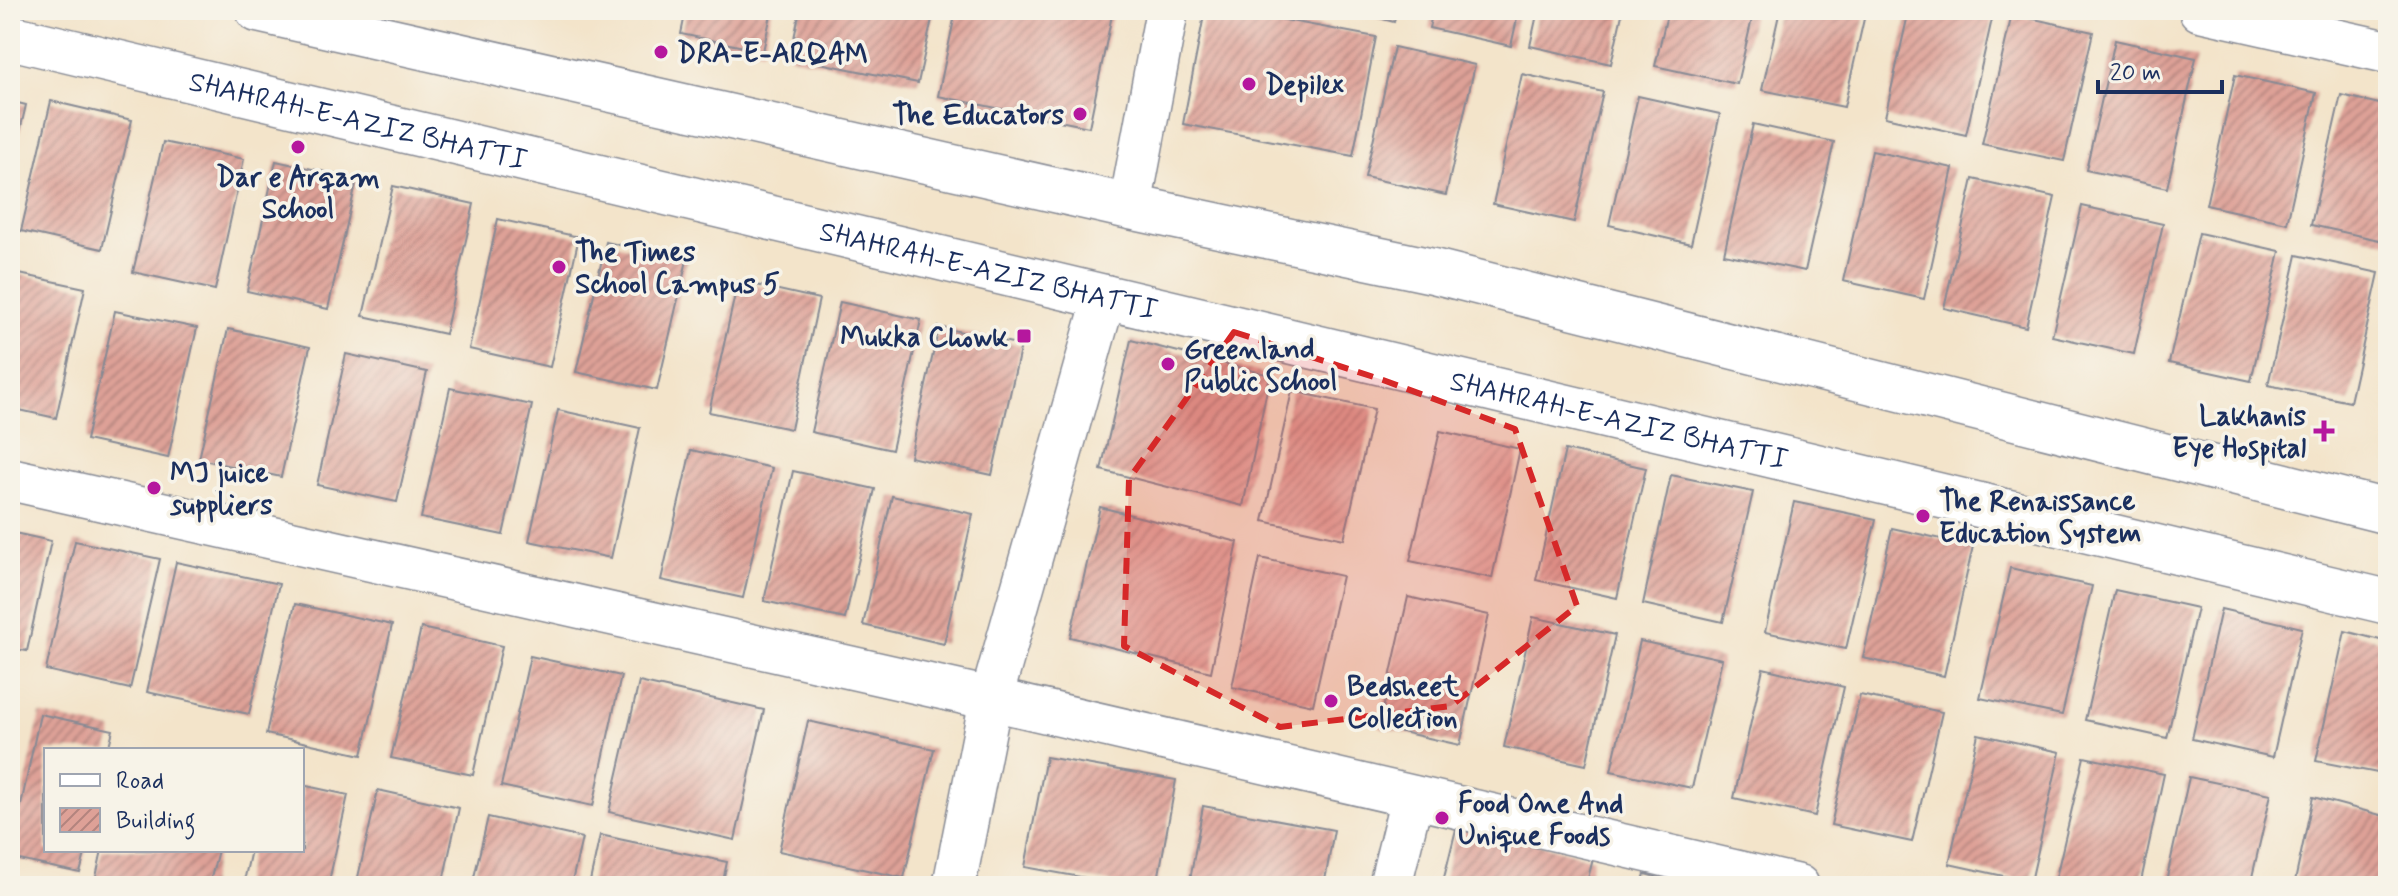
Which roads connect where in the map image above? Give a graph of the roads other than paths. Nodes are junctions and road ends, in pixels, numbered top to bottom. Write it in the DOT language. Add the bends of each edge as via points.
graph roads {
  1 [pos="258,10"];
  2 [pos="1167,10"];
  3 [pos="2200,10"];
  4 [pos="10,37"];
  5 [pos="2388,52"];
  6 [pos="1130,207"];
  7 [pos="1105,296"];
  8 [pos="10,479"];
  9 [pos="2388,512"];
  10 [pos="2388,602"];
  11 [pos="991,699"];
  12 [pos="1412,797"];
  13 [pos="954,886"];
  14 [pos="1390,886"];
  15 [pos="1798,886"];
  1 -- 6 [label="main road"];
  2 -- 6 [label="street"];
  3 -- 5 [label="street"];
  4 -- 7 [label="main road, SHAHRAH-E-AZIZ BHATTI"];
  6 -- 9 [label="main road" via="1433,271"];
  7 -- 10 [label="main road, SHAHRAH-E-AZIZ BHATTI"];
  7 -- 11 [label="street"];
  8 -- 11 [label="street"];
  11 -- 12 [label="street"];
  11 -- 13 [label="street"];
  12 -- 14 [label="street"];
  12 -- 15 [label="street"];
}
